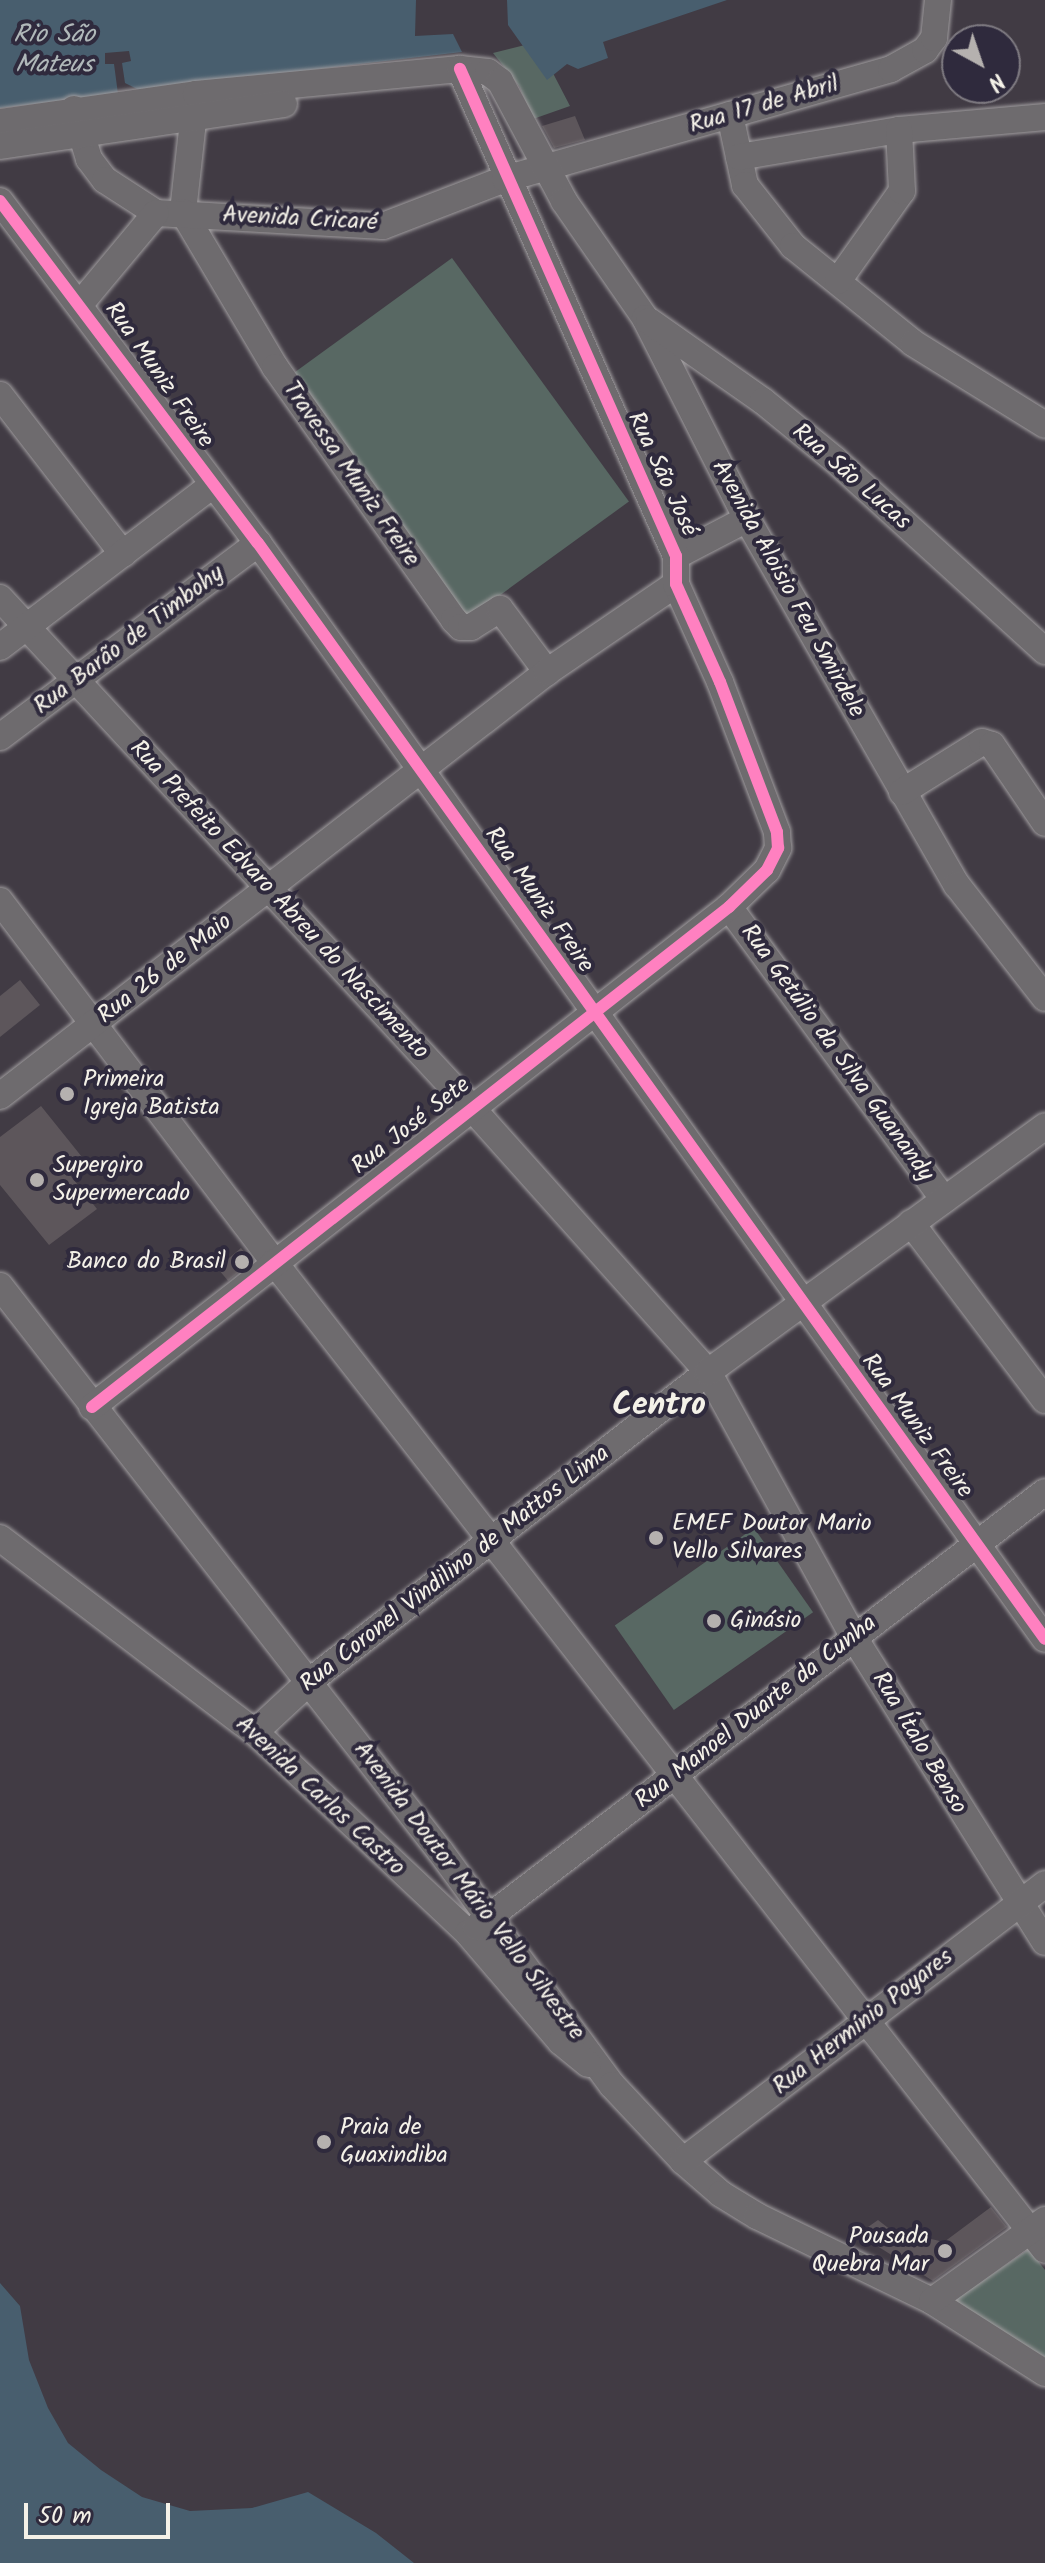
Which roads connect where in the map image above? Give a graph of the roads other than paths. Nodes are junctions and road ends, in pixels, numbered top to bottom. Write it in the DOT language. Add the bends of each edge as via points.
graph roads {
  1 [pos="938,0"];
  2 [pos="471,75"];
  3 [pos="196,104"];
  4 [pos="730,115"];
  5 [pos="1045,117"];
  6 [pos="77,120"];
  7 [pos="0,122"];
  8 [pos="899,130"];
  9 [pos="0,146"];
  10 [pos="739,157"];
  11 [pos="548,169"];
  12 [pos="505,179"];
  13 [pos="0,201"];
  14 [pos="183,212"];
  15 [pos="156,213"];
  16 [pos="838,281"];
  17 [pos="81,303"];
  18 [pos="645,318"];
  19 [pos="0,395"];
  20 [pos="1045,425"];
  21 [pos="211,486"];
  22 [pos="747,519"];
  23 [pos="258,543"];
  24 [pos="123,554"];
  25 [pos="676,556"];
  26 [pos="676,584"];
  27 [pos="0,598"];
  28 [pos="26,627"];
  29 [pos="0,647"];
  30 [pos="1045,651"];
  31 [pos="547,672"];
  32 [pos="75,679"];
  33 [pos="0,737"];
  34 [pos="421,770"];
  35 [pos="902,792"];
  36 [pos="1045,823"];
  37 [pos="758,881"];
  38 [pos="267,890"];
  39 [pos="0,901"];
  40 [pos="729,907"];
  41 [pos="1045,998"];
  42 [pos="591,1013"];
  43 [pos="95,1023"];
  44 [pos="0,1096"];
  45 [pos="471,1107"];
  46 [pos="1045,1126"];
  47 [pos="944,1200"];
  48 [pos="911,1223"];
  49 [pos="274,1262"];
  50 [pos="0,1286"];
  51 [pos="802,1303"];
  52 [pos="708,1372"];
  53 [pos="1045,1400"];
  54 [pos="92,1407"];
  55 [pos="1045,1492"];
  56 [pos="0,1538"];
  57 [pos="493,1539"];
  58 [pos="976,1545"];
  59 [pos="853,1636"];
  60 [pos="1045,1639"];
  61 [pos="310,1681"];
  62 [pos="255,1732"];
  63 [pos="674,1776"];
  64 [pos="1045,1884"];
  65 [pos="1017,1904"];
  66 [pos="488,1916"];
  67 [pos="468,1933"];
  68 [pos="1045,1942"];
  69 [pos="865,2019"];
  70 [pos="612,2085"];
  71 [pos="683,2161"];
  72 [pos="1040,2233"];
  73 [pos="932,2301"];
  74 [pos="1045,2373"];
  1 -- 4 [label="street, Rua 17 de Abril" via="934,38 925,50 891,69"];
  2 -- 3 [label="street"];
  2 -- 11 [label="street, Avenida Aloisio Feu Smirdele" via="510,91"];
  2 -- 12 [label="street, Rua São José"];
  3 -- 6 [label="street"];
  3 -- 14 [label="street"];
  4 -- 10 [label="street"];
  4 -- 11 [label="street, Rua 17 de Abril"];
  5 -- 8 [label="street, Rua 17 de Abril"];
  6 -- 7 [label="street"];
  6 -- 9 [label="street"];
  6 -- 15 [label="street" via="89,159 105,180"];
  8 -- 10 [label="street, Rua 17 de Abril"];
  8 -- 16 [label="street" via="902,191"];
  10 -- 16 [label="street" via="758,208 793,246"];
  11 -- 12 [label="street, Rua 17 de Abril"];
  11 -- 18 [label="street, Avenida Aloisio Feu Smirdele" via="587,237"];
  12 -- 14 [label="street, Avenida Cricaré" via="383,226"];
  12 -- 25 [label="street, Rua São José"];
  13 -- 17 [label="street, Rua Muniz Freire"];
  14 -- 15 [label="street, Avenida Cricaré"];
  14 -- 31 [label="street, Travessa Muniz Freire" via="275,367 454,620 471,627 500,609"];
  15 -- 17 [label="street"];
  16 -- 20 [label="street" via="913,343"];
  17 -- 21 [label="street, Rua Muniz Freire"];
  18 -- 22 [label="street, Avenida Aloisio Feu Smirdele"];
  18 -- 30 [label="street, Rua São Lucas" via="763,401 835,460"];
  19 -- 24 [label="street"];
  21 -- 23 [label="street, Rua Muniz Freire"];
  21 -- 24 [label="street"];
  22 -- 25 [label="street"];
  22 -- 35 [label="street, Avenida Aloisio Feu Smirdele"];
  23 -- 32 [label="street, Rua Barão de Timbohy"];
  23 -- 34 [label="street, Rua Muniz Freire"];
  24 -- 28 [label="street"];
  25 -- 26 [label="street, Rua São José"];
  26 -- 31 [label="street, Rua 26 de Maio"];
  26 -- 37 [label="street, Rua São José" via="777,832 773,859"];
  27 -- 28 [label="street, Rua Prefeito Edvaro Abreu do Nascimento"];
  28 -- 29 [label="street"];
  28 -- 32 [label="street, Rua Prefeito Edvaro Abreu do Nascimento"];
  31 -- 34 [label="street, Rua 26 de Maio"];
  32 -- 33 [label="street, Rua Barão de Timbohy"];
  32 -- 38 [label="street, Rua Prefeito Edvaro Abreu do Nascimento"];
  34 -- 38 [label="street, Rua 26 de Maio"];
  34 -- 42 [label="street, Rua Muniz Freire"];
  35 -- 36 [label="street" via="982,742 992,745"];
  35 -- 41 [label="street, Avenida Aloisio Feu Smirdele" via="957,885"];
  37 -- 40 [label="street, Rua José Sete"];
  38 -- 43 [label="street, Rua 26 de Maio"];
  38 -- 45 [label="street, Rua Prefeito Edvaro Abreu do Nascimento"];
  39 -- 43 [label="street"];
  40 -- 42 [label="street, Rua José Sete"];
  40 -- 47 [label="street, Rua Getúlio da Silva Guanandy"];
  42 -- 45 [label="street, Rua José Sete"];
  42 -- 51 [label="street, Rua Muniz Freire"];
  43 -- 44 [label="street, Rua 26 de Maio"];
  43 -- 49 [label="street"];
  45 -- 49 [label="street, Rua José Sete"];
  45 -- 52 [label="street, Rua Prefeito Edvaro Abreu do Nascimento"];
  46 -- 47 [label="street, Rua Coronel Vindilino de Mattos Lima"];
  47 -- 48 [label="street, Rua Coronel Vindilino de Mattos Lima"];
  48 -- 51 [label="street, Rua Coronel Vindilino de Mattos Lima"];
  48 -- 53 [label="street"];
  49 -- 54 [label="street, Rua José Sete"];
  49 -- 57 [label="street"];
  50 -- 54 [label="street, Avenida Doutor Mário Vello Silvestre"];
  51 -- 52 [label="street, Rua Coronel Vindilino de Mattos Lima"];
  51 -- 58 [label="street, Rua Muniz Freire"];
  52 -- 57 [label="street, Rua Coronel Vindilino de Mattos Lima"];
  52 -- 59 [label="street, Rua Ítalo Benso"];
  54 -- 61 [label="street, Avenida Doutor Mário Vello Silvestre"];
  55 -- 58 [label="street, Rua Manoel Duarte da Cunha"];
  56 -- 62 [label="street, Avenida Carlos Castro"];
  57 -- 61 [label="street, Rua Coronel Vindilino de Mattos Lima"];
  57 -- 63 [label="street"];
  58 -- 59 [label="street, Rua Manoel Duarte da Cunha"];
  58 -- 60 [label="street, Rua Muniz Freire"];
  59 -- 63 [label="street, Rua Manoel Duarte da Cunha"];
  59 -- 65 [label="street, Rua Ítalo Benso"];
  61 -- 62 [label="street, Rua Coronel Vindilino de Mattos Lima"];
  61 -- 66 [label="street, Avenida Doutor Mário Vello Silvestre"];
  62 -- 67 [label="street, Avenida Carlos Castro"];
  63 -- 66 [label="street, Rua Manoel Duarte da Cunha"];
  63 -- 69 [label="street"];
  64 -- 65 [label="street, Rua Hermínio Poyares"];
  65 -- 68 [label="street, Rua Ítalo Benso"];
  65 -- 69 [label="street, Rua Hermínio Poyares"];
  66 -- 67 [label="street, Rua Manoel Duarte da Cunha"];
  66 -- 70 [label="street, Avenida Doutor Mário Vello Silvestre"];
  67 -- 70 [label="street, Avenida Carlos Castro" via="561,2042"];
  69 -- 71 [label="street, Rua Hermínio Poyares"];
  69 -- 72 [label="street"];
  70 -- 71 [label="street, Avenida Doutor Mário Vello Silvestre"];
  71 -- 73 [label="street, Avenida Doutor Mário Vello Silvestre" via="757,2216"];
  72 -- 73 [label="street"];
  73 -- 74 [label="street, Avenida Doutor Mário Vello Silvestre"];
}
